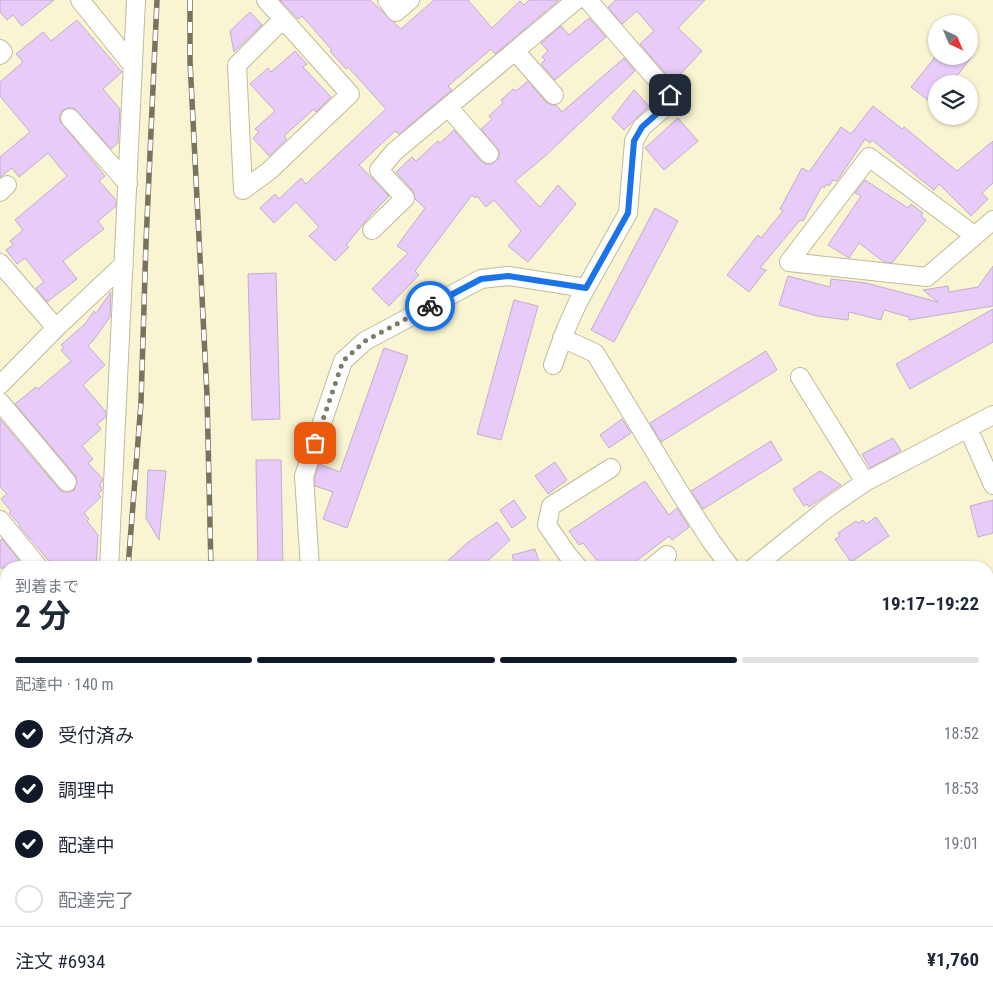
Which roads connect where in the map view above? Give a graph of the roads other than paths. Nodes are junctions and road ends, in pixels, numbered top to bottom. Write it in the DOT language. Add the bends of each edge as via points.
graph roads {
  1 [pos="80,0"];
  2 [pos="136,0"];
  3 [pos="266,0"];
  4 [pos="387,0"];
  5 [pos="410,0"];
  6 [pos="576,0"];
  7 [pos="588,0"];
  8 [pos="282,20"];
  9 [pos="0,49"];
  10 [pos="515,51"];
  11 [pos="0,55"];
  12 [pos="133,66"];
  13 [pos="554,94"];
  14 [pos="448,107"];
  15 [pos="70,118"];
  16 [pos="490,154"];
  17 [pos="128,184"];
  18 [pos="993,220"];
  19 [pos="372,230"];
  20 [pos="975,236"];
  21 [pos="0,263"];
  22 [pos="124,264"];
  23 [pos="586,288"];
  24 [pos="56,328"];
  25 [pos="562,338"];
  26 [pos="553,365"];
  27 [pos="800,377"];
  28 [pos="0,385"];
  29 [pos="0,402"];
  30 [pos="993,415"];
  31 [pos="968,428"];
  32 [pos="611,468"];
  33 [pos="67,482"];
  34 [pos="866,482"];
  35 [pos="993,485"];
  36 [pos="0,520"];
  37 [pos="667,555"];
  38 [pos="33,561"];
  39 [pos="109,561"];
  40 [pos="310,561"];
  41 [pos="573,561"];
  42 [pos="660,561"];
  43 [pos="726,561"];
  44 [pos="772,561"];
  1 -- 12 [label="street"];
  2 -- 12 [label="street"];
  3 -- 8 [label="street"];
  4 -- 5 [label="street" via="396,12"];
  6 -- 10 [label="street"];
  7 -- 23 [label="street" via="670,95 670,102 642,127 634,141 628,213"];
  8 -- 8 [label="street" via="350,94 269,171 243,190 237,65"];
  9 -- 11 [label="street" via="3,52"];
  10 -- 13 [label="street"];
  10 -- 14 [label="street"];
  12 -- 17 [label="street"];
  14 -- 16 [label="street"];
  14 -- 19 [label="street" via="394,152 379,170 405,198"];
  15 -- 17 [label="street"];
  17 -- 22 [label="street"];
  18 -- 20 [label="street"];
  20 -- 20 [label="street" via="927,277 789,262 869,157"];
  21 -- 24 [label="street"];
  22 -- 24 [label="street"];
  22 -- 39 [label="street"];
  23 -- 25 [label="street"];
  23 -- 40 [label="street" via="508,276 481,279 352,351 343,361 304,476"];
  24 -- 28 [label="street"];
  25 -- 26 [label="street"];
  25 -- 43 [label="street" via="595,353 680,493"];
  27 -- 34 [label="street"];
  29 -- 33 [label="street"];
  30 -- 31 [label="street"];
  31 -- 34 [label="street"];
  31 -- 35 [label="street"];
  32 -- 41 [label="street" via="551,506 547,525"];
  34 -- 44 [label="street" via="826,509"];
  36 -- 38 [label="street"];
  37 -- 42 [label="street"];
}
